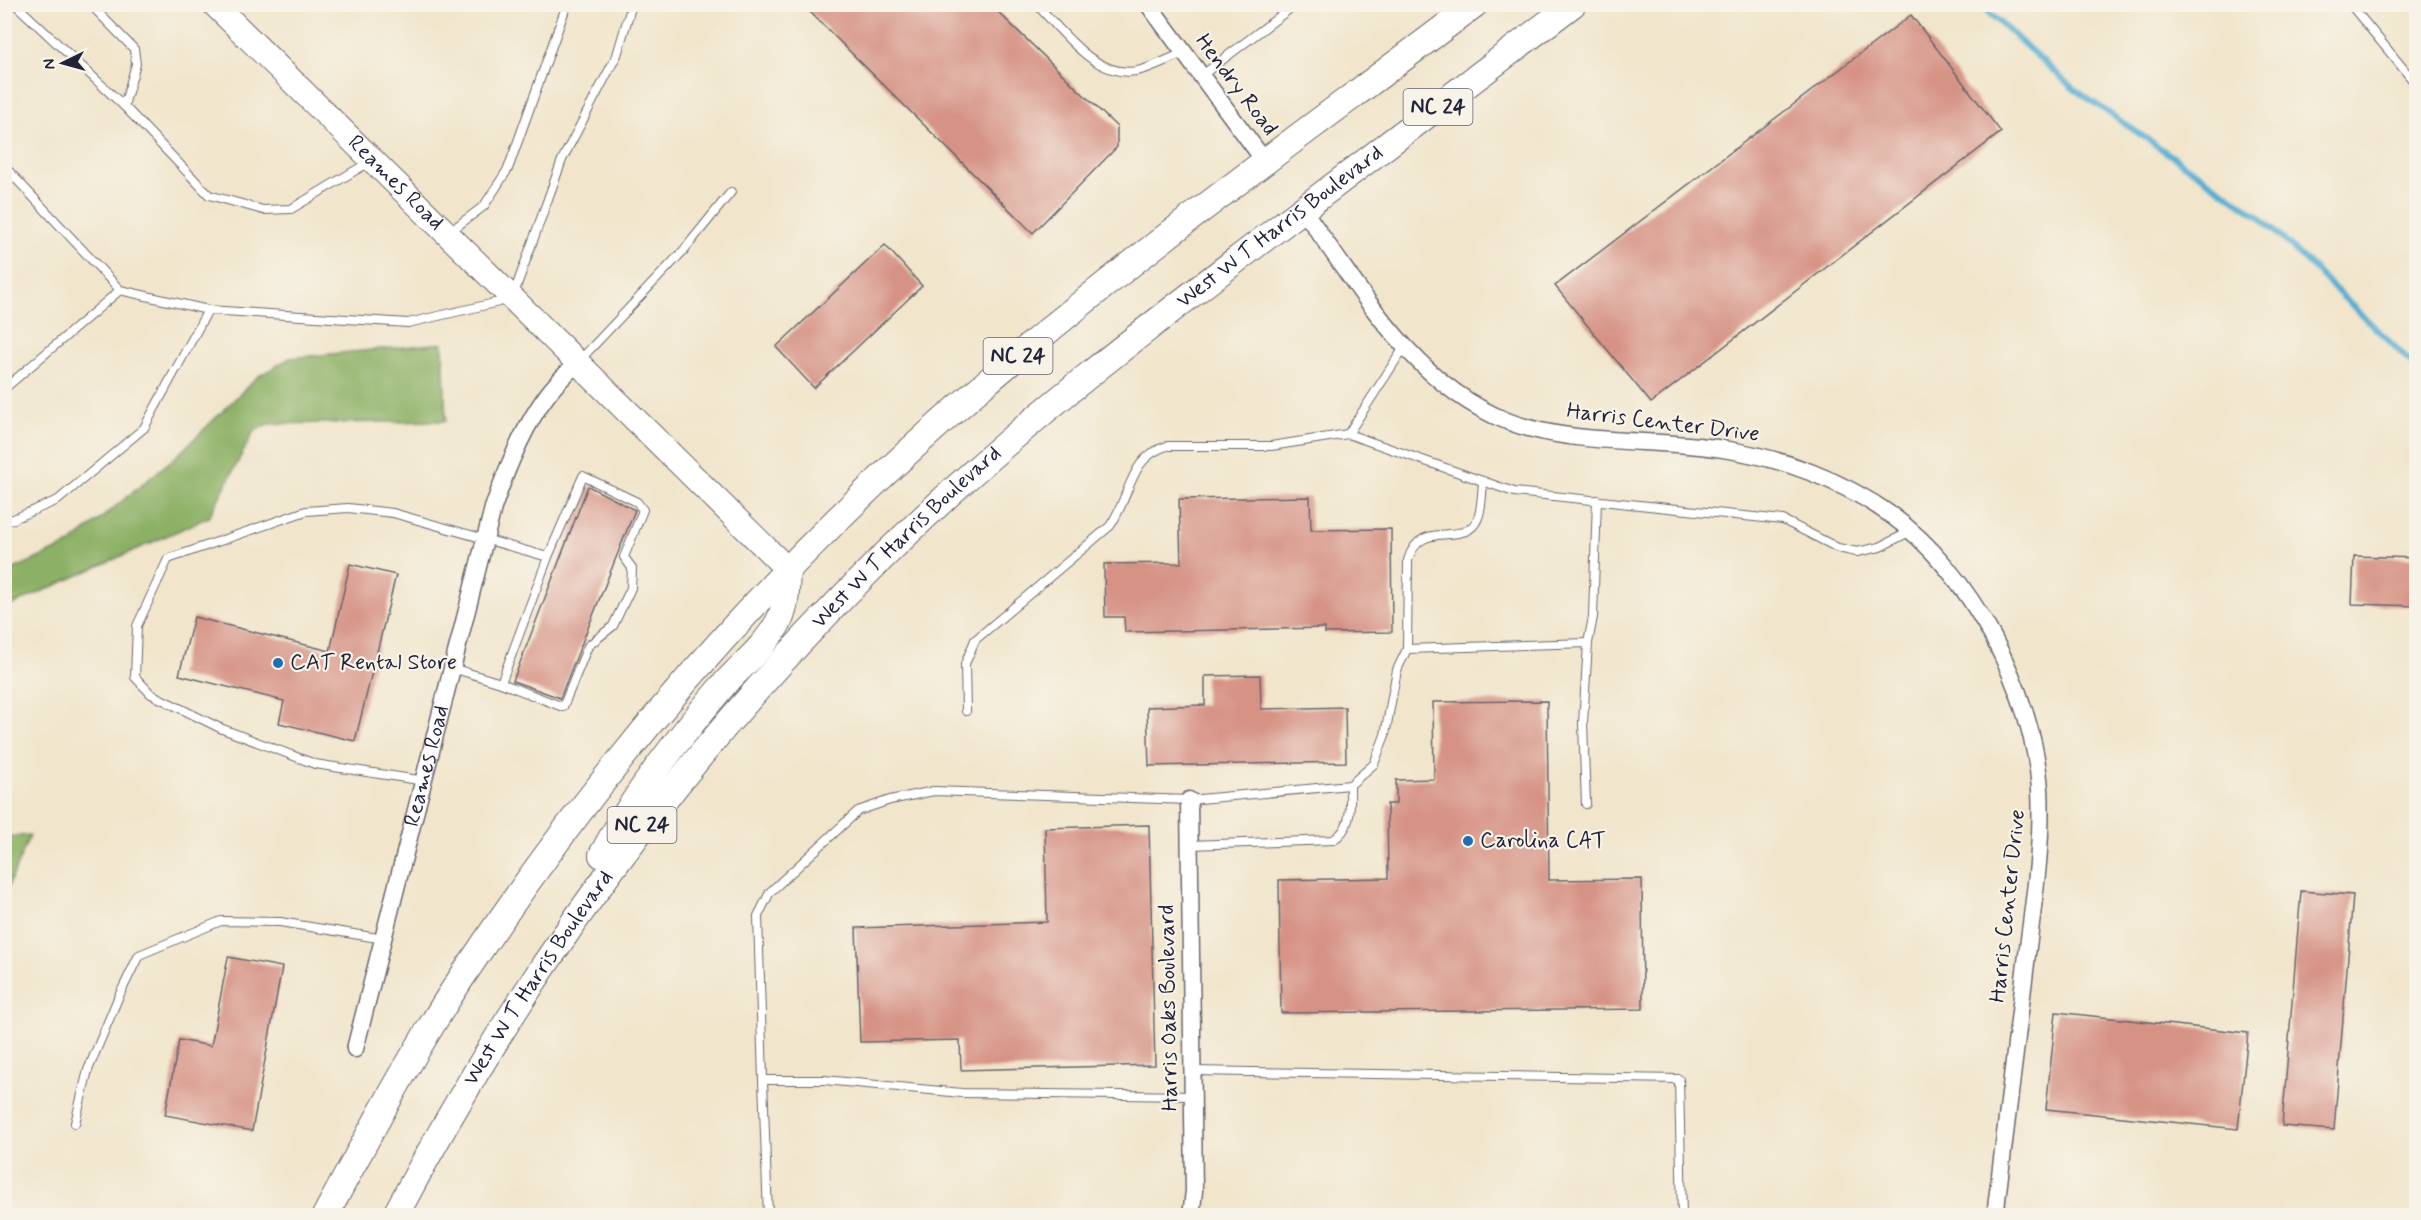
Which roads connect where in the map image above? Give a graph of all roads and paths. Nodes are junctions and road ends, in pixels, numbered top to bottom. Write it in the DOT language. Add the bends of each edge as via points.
graph roads {
  1 [pos="15,4"];
  2 [pos="90,4"];
  3 [pos="214,4"];
  4 [pos="567,4"];
  5 [pos="632,4"];
  6 [pos="1036,4"];
  7 [pos="1148,4"];
  8 [pos="1296,4"];
  9 [pos="1475,4"];
  10 [pos="1573,4"];
  11 [pos="2350,4"];
  12 [pos="1184,53"];
  13 [pos="1201,76"];
  14 [pos="2416,84"];
  15 [pos="124,106"];
  16 [pos="372,161"];
  17 [pos="1266,163"];
  18 [pos="4,166"];
  19 [pos="731,192"];
  20 [pos="1303,210"];
  21 [pos="446,235"];
  22 [pos="120,290"];
  23 [pos="512,299"];
  24 [pos="208,310"];
  25 [pos="1405,346"];
  26 [pos="577,363"];
  27 [pos="4,389"];
  28 [pos="1348,434"];
  29 [pos="1483,481"];
  30 [pos="1597,500"];
  31 [pos="4,523"];
  32 [pos="1910,532"];
  33 [pos="559,533"];
  34 [pos="569,536"];
  35 [pos="485,540"];
  36 [pos="549,557"];
  37 [pos="787,569"];
  38 [pos="524,622"];
  39 [pos="533,625"];
  40 [pos="1588,643"];
  41 [pos="514,648"];
  42 [pos="1407,649"];
  43 [pos="524,651"];
  44 [pos="452,668"];
  45 [pos="501,683"];
  46 [pos="966,711"];
  47 [pos="425,782"];
  48 [pos="1350,785"];
  49 [pos="1189,800"];
  50 [pos="1586,804"];
  51 [pos="1189,844"];
  52 [pos="384,939"];
  53 [pos="550,953"];
  54 [pos="355,1049"];
  55 [pos="1193,1071"];
  56 [pos="763,1080"];
  57 [pos="1193,1096"];
  58 [pos="75,1123"];
  59 [pos="325,1215"];
  60 [pos="395,1215"];
  61 [pos="768,1215"];
  62 [pos="1191,1215"];
  63 [pos="1682,1215"];
  64 [pos="1995,1215"];
  1 -- 15 [label="lane"];
  2 -- 15 [label="lane" via="134,49 136,64"];
  3 -- 16 [label="main road, Reames Road"];
  4 -- 21 [label="lane" via="508,169 484,206"];
  5 -- 23 [label="lane" via="617,55 562,160"];
  6 -- 12 [label="lane" via="1098,65 1138,71"];
  7 -- 12 [label="street, Hendry Road"];
  8 -- 13 [label="lane"];
  9 -- 17 [label="main road, NC 24"];
  10 -- 20 [label="main road, West W T Harris Boulevard / NC 24"];
  11 -- 14 [label="lane"];
  12 -- 13 [label="street, Hendry Road"];
  13 -- 17 [label="street, Hendry Road"];
  15 -- 16 [label="lane" via="209,195 263,210 291,209"];
  16 -- 21 [label="main road, Reames Road"];
  17 -- 37 [label="main road, NC 24" via="1036,340 917,444"];
  18 -- 22 [label="lane"];
  19 -- 26 [label="lane" via="684,250"];
  20 -- 25 [label="street, Harris Center Drive"];
  20 -- 53 [label="main road, West W T Harris Boulevard / NC 24" via="1134,338 1015,436 844,595 740,706 640,828"];
  21 -- 23 [label="main road, Reames Road"];
  22 -- 24 [label="lane"];
  22 -- 27 [label="lane"];
  23 -- 24 [label="lane" via="408,323"];
  23 -- 26 [label="main road, Reames Road"];
  24 -- 31 [label="lane" via="144,428 58,500"];
  25 -- 28 [label="lane"];
  25 -- 32 [label="street, Harris Center Drive" via="1433,375 1470,402 1508,421 1546,431 1721,448 1771,459 1803,468 1844,488 1891,515"];
  26 -- 35 [label="street, Reames Road" via="548,393 532,420 504,476"];
  26 -- 37 [label="main road, Reames Road"];
  28 -- 29 [label="lane"];
  28 -- 46 [label="lane" via="1271,446 1167,446 1152,450 1140,460 1122,509 1110,526 975,640 965,664"];
  29 -- 30 [label="lane" via="1514,492"];
  29 -- 42 [label="lane" via="1479,518 1472,528 1460,534 1430,535 1412,547 1408,560"];
  30 -- 32 [label="lane" via="1783,520 1838,548 1857,552 1880,547"];
  30 -- 40 [label="lane" via="1593,617"];
  32 -- 64 [label="street, Harris Center Drive" via="1963,590 1996,645 2016,685 2032,734 2039,785 2038,860"];
  33 -- 34 [label="lane"];
  33 -- 36 [label="lane"];
  33 -- 45 [label="lane" via="576,504 583,476 637,502 643,510 621,556 632,568 632,588 613,626 586,645 563,707"];
  35 -- 36 [label="lane"];
  35 -- 44 [label="street, Reames Road"];
  35 -- 47 [label="lane" via="393,513 348,508 306,511 168,559 137,626 135,677 151,693 220,728 315,764"];
  36 -- 38 [label="lane"];
  37 -- 53 [label="main road" via="784,608 772,631 720,689 640,794"];
  37 -- 59 [label="main road, NC 24" via="666,702 546,854 457,984"];
  38 -- 39 [label="lane"];
  38 -- 41 [label="lane"];
  40 -- 42 [label="lane"];
  40 -- 50 [label="lane" via="1583,723"];
  41 -- 43 [label="lane"];
  41 -- 45 [label="lane"];
  42 -- 48 [label="lane" via="1397,670 1385,735 1374,764"];
  44 -- 45 [label="lane"];
  44 -- 47 [label="street, Reames Road"];
  47 -- 52 [label="street, Reames Road"];
  48 -- 49 [label="lane"];
  48 -- 51 [label="lane" via="1349,821 1343,834 1333,840"];
  49 -- 51 [label="street, Harris Oaks Boulevard"];
  49 -- 56 [label="lane" via="934,791 858,811 770,892 758,916"];
  51 -- 55 [label="street, Harris Oaks Boulevard"];
  52 -- 54 [label="street, Reames Road"];
  52 -- 58 [label="lane" via="280,922 221,921 139,955 88,1070"];
  53 -- 60 [label="main road, West W T Harris Boulevard / NC 24" via="468,1084"];
  55 -- 57 [label="street, Harris Oaks Boulevard"];
  55 -- 63 [label="lane" via="1679,1079"];
  56 -- 57 [label="lane" via="824,1080 962,1093"];
  56 -- 61 [label="lane"];
  57 -- 62 [label="street, Harris Oaks Boulevard"];
}
